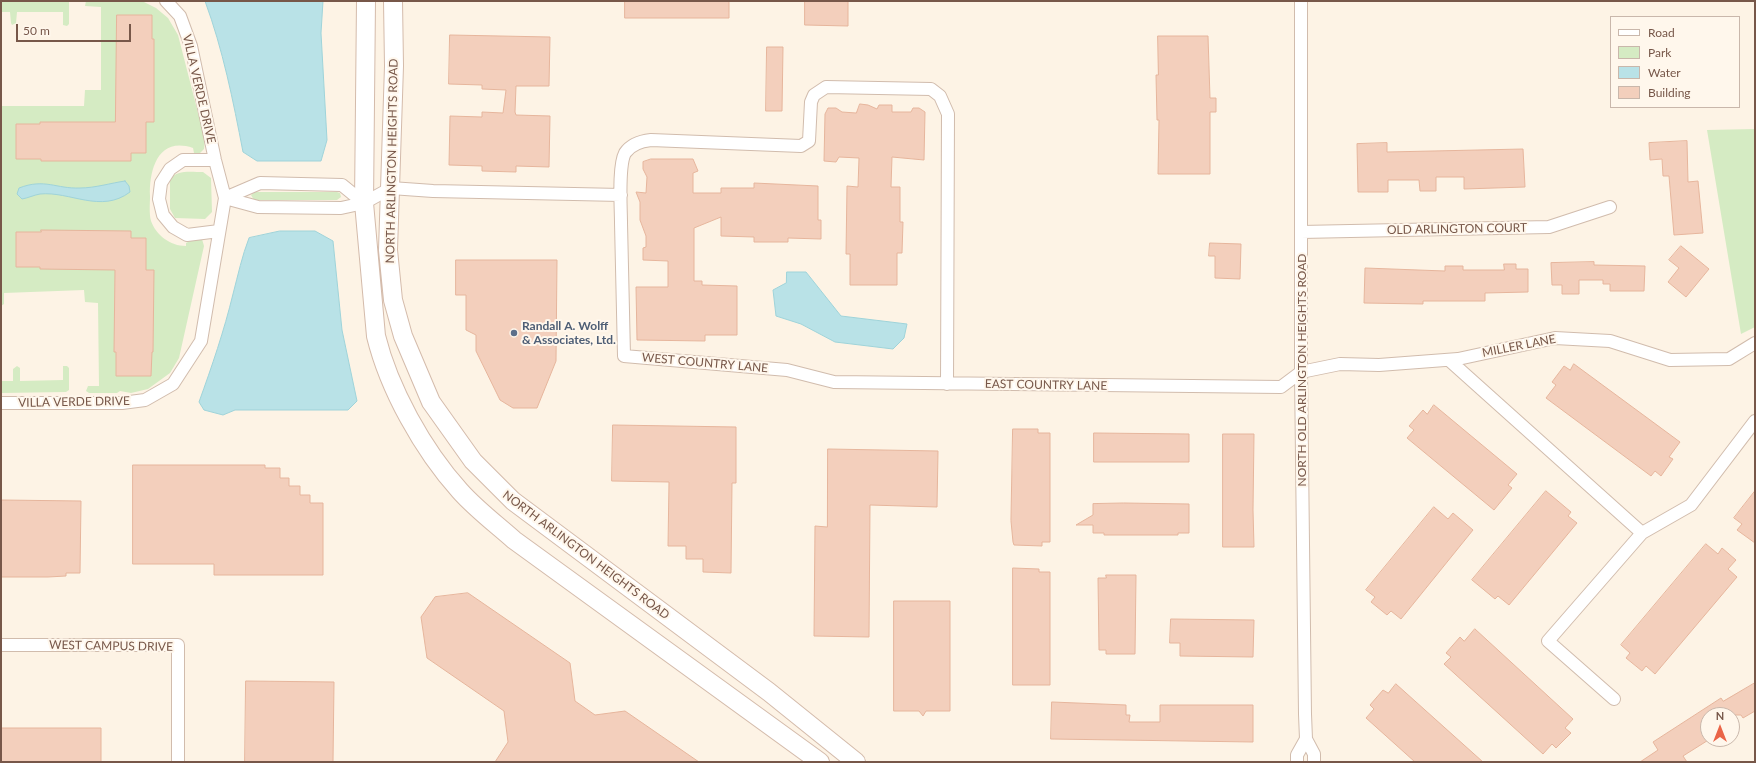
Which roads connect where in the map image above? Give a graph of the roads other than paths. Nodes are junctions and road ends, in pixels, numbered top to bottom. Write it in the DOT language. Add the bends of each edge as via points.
graph roads {
  1 [pos="166,1"];
  2 [pos="366,1"];
  3 [pos="393,1"];
  4 [pos="1301,1"];
  5 [pos="215,160"];
  6 [pos="391,188"];
  7 [pos="621,195"];
  8 [pos="225,198"];
  9 [pos="364,203"];
  10 [pos="1610,207"];
  11 [pos="219,231"];
  12 [pos="1301,232"];
  13 [pos="1755,343"];
  14 [pos="1449,360"];
  15 [pos="787,370"];
  16 [pos="1301,372"];
  17 [pos="947,384"];
  18 [pos="1,404"];
  19 [pos="1755,421"];
  20 [pos="1642,533"];
  21 [pos="1,645"];
  22 [pos="1614,698"];
  23 [pos="1306,739"];
  24 [pos="178,762"];
  25 [pos="820,762"];
  26 [pos="856,762"];
  27 [pos="1297,762"];
  28 [pos="1314,762"];
  1 -- 5 [label="street, VILLA VERDE DRIVE" via="180,16 191,46"];
  2 -- 9 [label="main road, NORTH ARLINGTON HEIGHTS ROAD"];
  3 -- 6 [label="main road, NORTH ARLINGTON HEIGHTS ROAD"];
  4 -- 12 [label="street, NORTH OLD ARLINGTON HEIGHTS ROAD"];
  5 -- 8 [label="street, VILLA VERDE DRIVE"];
  5 -- 11 [label="street, VILLA VERDE DRIVE" via="183,160 170,169 161,183 159,199 163,215 173,227 187,235"];
  6 -- 7 [label="street"];
  6 -- 9 [label="street"];
  6 -- 26 [label="main road, NORTH ARLINGTON HEIGHTS ROAD" via="388,250 393,300 402,336 431,402 473,461 513,501 769,692"];
  7 -- 15 [label="street, WEST COUNTRY LANE" via="624,356"];
  7 -- 17 [label="street" via="622,161 625,152 642,141 801,146 809,141 811,102 814,95 826,87 931,89 940,96 948,114"];
  8 -- 9 [label="street" via="258,207 341,208"];
  8 -- 9 [label="street" via="260,183 342,185"];
  8 -- 11 [label="street, VILLA VERDE DRIVE"];
  9 -- 25 [label="main road, NORTH ARLINGTON HEIGHTS ROAD" via="376,336 380,354 399,398 426,448 459,490 514,540"];
  10 -- 12 [label="street, OLD ARLINGTON COURT" via="1549,227"];
  11 -- 18 [label="street, VILLA VERDE DRIVE" via="201,341 173,384 145,400 122,403"];
  12 -- 16 [label="street, NORTH OLD ARLINGTON HEIGHTS ROAD"];
  13 -- 14 [label="street, MILLER LANE" via="1729,359 1670,360 1610,341 1555,338"];
  14 -- 16 [label="street, MILLER LANE" via="1379,365 1340,364"];
  14 -- 20 [label="street"];
  15 -- 17 [label="street, EAST COUNTRY LANE" via="834,382"];
  16 -- 17 [label="street, EAST COUNTRY LANE" via="1281,387"];
  16 -- 23 [label="street, NORTH OLD ARLINGTON HEIGHTS ROAD"];
  19 -- 20 [label="street" via="1691,505"];
  20 -- 22 [label="street" via="1548,641"];
  21 -- 24 [label="street, WEST CAMPUS DRIVE" via="178,645"];
  23 -- 27 [label="street, NORTH OLD ARLINGTON HEIGHTS ROAD" via="1297,754"];
  23 -- 28 [label="street, NORTH OLD ARLINGTON HEIGHTS ROAD" via="1314,754"];
}
